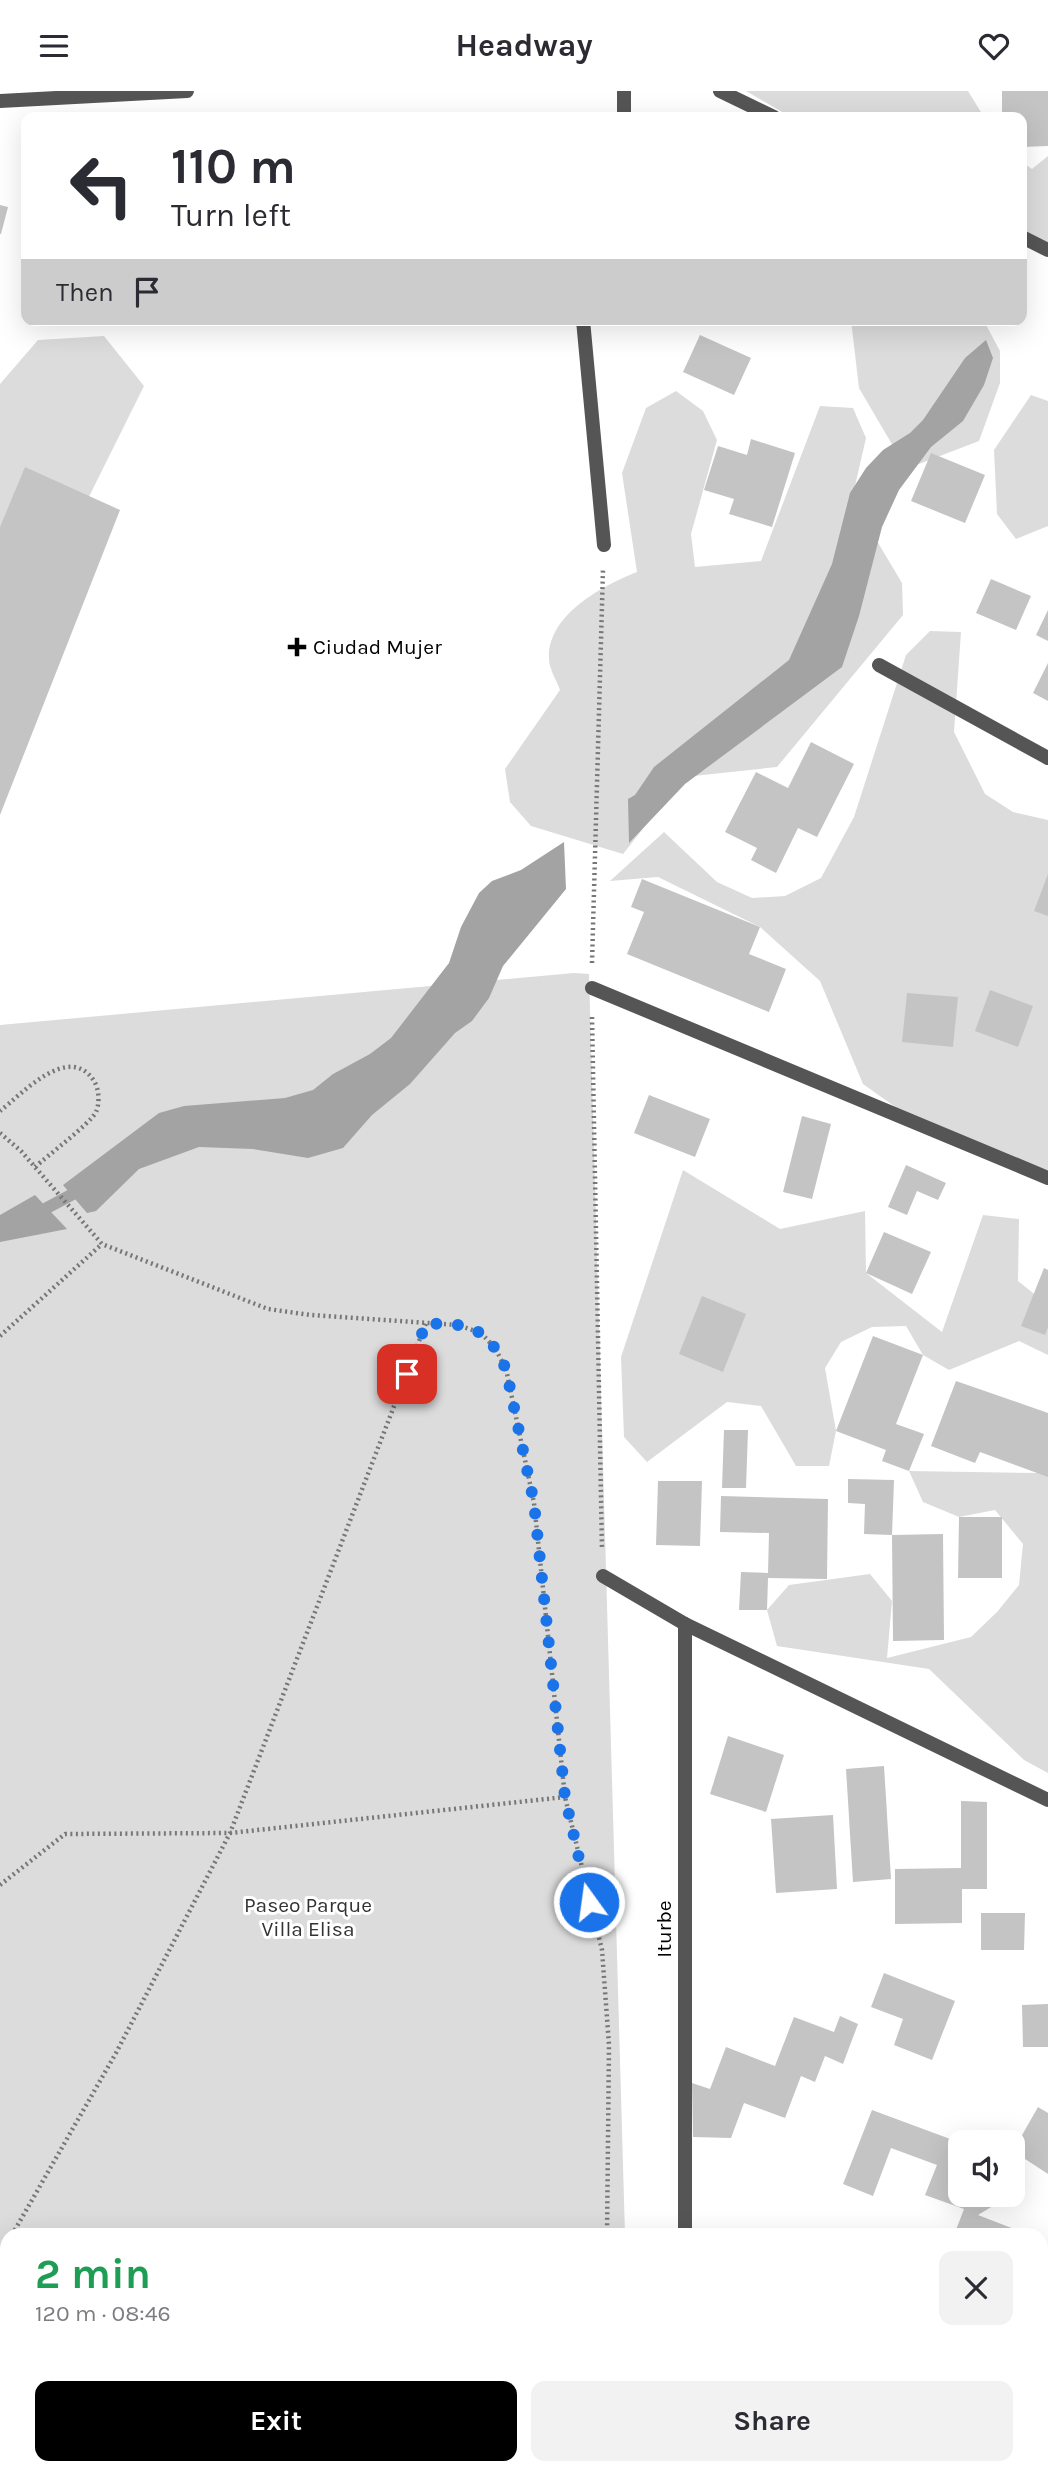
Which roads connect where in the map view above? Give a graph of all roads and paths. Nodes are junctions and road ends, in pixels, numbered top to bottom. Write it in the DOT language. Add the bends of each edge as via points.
graph roads {
  1 [pos="187,91"];
  2 [pos="624,91"];
  3 [pos="720,91"];
  4 [pos="0,101"];
  5 [pos="624,112"];
  6 [pos="764,112"];
  7 [pos="1027,240"];
  8 [pos="1048,250"];
  9 [pos="584,326"];
  10 [pos="604,545"];
  11 [pos="879,665"];
  12 [pos="1048,758"];
  13 [pos="592,988"];
  14 [pos="0,1111"];
  15 [pos="0,1133"];
  16 [pos="35,1167"];
  17 [pos="1048,1178"];
  18 [pos="102,1244"];
  19 [pos="426,1323"];
  20 [pos="0,1336"];
  21 [pos="603,1576"];
  22 [pos="685,1623"];
  23 [pos="565,1797"];
  24 [pos="1048,1800"];
  25 [pos="230,1833"];
  26 [pos="0,1885"];
  27 [pos="16,2228"];
  28 [pos="607,2228"];
  29 [pos="685,2228"];
  1 -- 4 [label="street"];
  2 -- 5 [label="street"];
  3 -- 6 [label="street"];
  7 -- 8 [label="street"];
  9 -- 10 [label="street"];
  10 -- 13 [label="path"];
  11 -- 12 [label="street"];
  13 -- 17 [label="street"];
  13 -- 21 [label="path"];
  14 -- 16 [label="path" via="55,1068 71,1065 96,1083 95,1113"];
  15 -- 16 [label="path"];
  16 -- 18 [label="path"];
  18 -- 19 [label="path" via="268,1309"];
  18 -- 20 [label="path"];
  19 -- 23 [label="path" via="458,1325 481,1333 506,1369 534,1503"];
  19 -- 25 [label="path"];
  21 -- 22 [label="street"];
  22 -- 24 [label="street"];
  22 -- 29 [label="street, Iturbe"];
  23 -- 25 [label="path"];
  23 -- 28 [label="path" via="602,1950 609,2045"];
  25 -- 26 [label="path" via="65,1834"];
  25 -- 27 [label="path" via="116,2053"];
}
